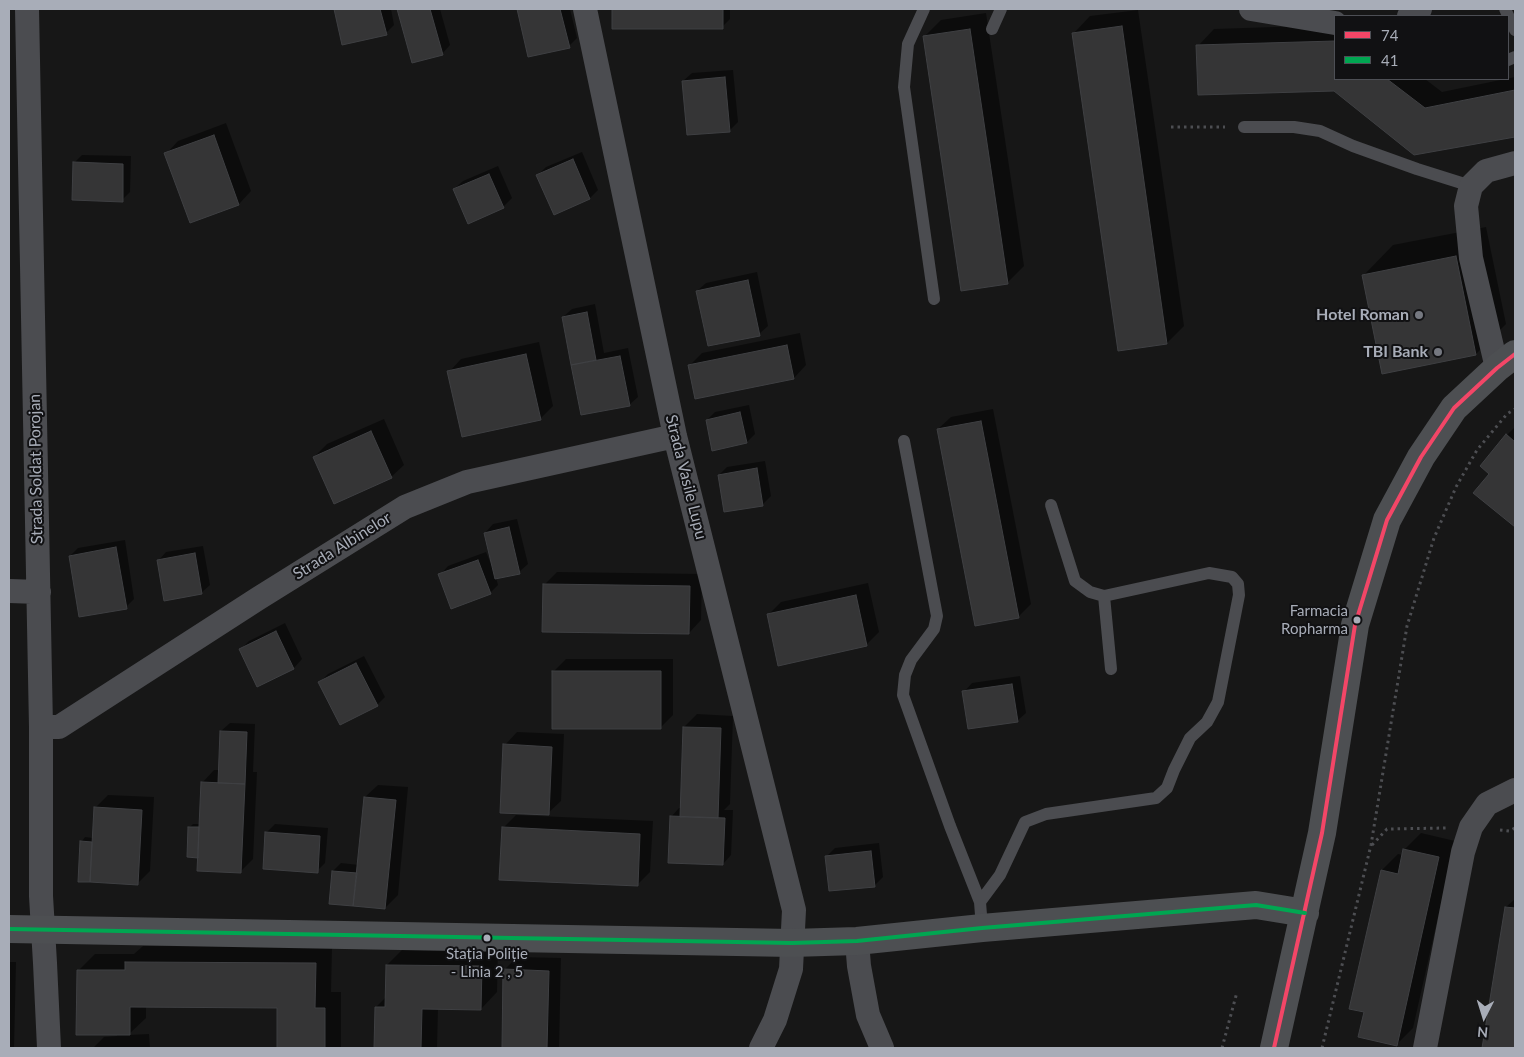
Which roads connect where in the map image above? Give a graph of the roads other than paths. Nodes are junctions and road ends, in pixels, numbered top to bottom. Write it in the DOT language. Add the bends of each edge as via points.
graph roads {
  1 [pos="27,9"];
  2 [pos="585,9"];
  3 [pos="924,9"];
  4 [pos="1001,9"];
  5 [pos="1251,9"];
  6 [pos="1509,17"];
  7 [pos="1334,23"];
  8 [pos="992,29"];
  9 [pos="1515,30"];
  10 [pos="1244,127"];
  11 [pos="1515,163"];
  12 [pos="1471,186"];
  13 [pos="934,299"];
  14 [pos="1506,361"];
  15 [pos="675,436"];
  16 [pos="904,441"];
  17 [pos="1051,504"];
  18 [pos="9,590"];
  19 [pos="39,592"];
  20 [pos="1104,596"];
  21 [pos="1111,669"];
  22 [pos="41,727"];
  23 [pos="1515,790"];
  24 [pos="1305,913"];
  25 [pos="981,915"];
  26 [pos="9,929"];
  27 [pos="44,929"];
  28 [pos="857,941"];
  29 [pos="792,943"];
  30 [pos="48,1048"];
  31 [pos="761,1048"];
  32 [pos="882,1048"];
  33 [pos="1274,1048"];
  34 [pos="1425,1048"];
  1 -- 19 [label="street, Strada Soldat Porojan"];
  2 -- 15 [label="street, Strada Vasile Lupu"];
  3 -- 13 [label="lane" via="908,44 904,87"];
  4 -- 8 [label="lane"];
  5 -- 7 [label="street"];
  6 -- 9 [label="lane"];
  10 -- 12 [label="lane" via="1294,127 1320,131 1353,146"];
  11 -- 12 [label="street" via="1486,171"];
  12 -- 14 [label="street" via="1466,206 1471,258"];
  14 -- 24 [label="main road" via="1454,408 1421,457 1387,520 1355,625 1322,833"];
  15 -- 22 [label="street, Strada Albinelor" via="466,482 405,507 59,727"];
  15 -- 29 [label="street, Strada Vasile Lupu" via="794,910"];
  16 -- 25 [label="lane" via="937,616 934,629 911,660 905,675 903,695"];
  17 -- 20 [label="lane" via="1075,581 1090,592"];
  18 -- 19 [label="street"];
  19 -- 22 [label="street, Strada Soldat Porojan"];
  20 -- 21 [label="lane"];
  20 -- 25 [label="lane" via="1209,573 1232,578 1238,584 1239,595 1218,702 1207,722 1190,738 1167,788 1156,798 1046,814 1025,822"];
  22 -- 27 [label="street, Strada Soldat Porojan" via="41,896"];
  23 -- 34 [label="street" via="1487,804 1471,827 1463,852"];
  24 -- 25 [label="main road" via="1256,904"];
  24 -- 33 [label="main road"];
  25 -- 28 [label="main road"];
  26 -- 27 [label="main road"];
  27 -- 29 [label="main road"];
  27 -- 30 [label="street, Strada Soldat Porojan"];
  28 -- 29 [label="main road"];
  28 -- 32 [label="street" via="868,1015"];
  29 -- 31 [label="street, Strada Vasile Lupu" via="792,969 775,1020"];
}
